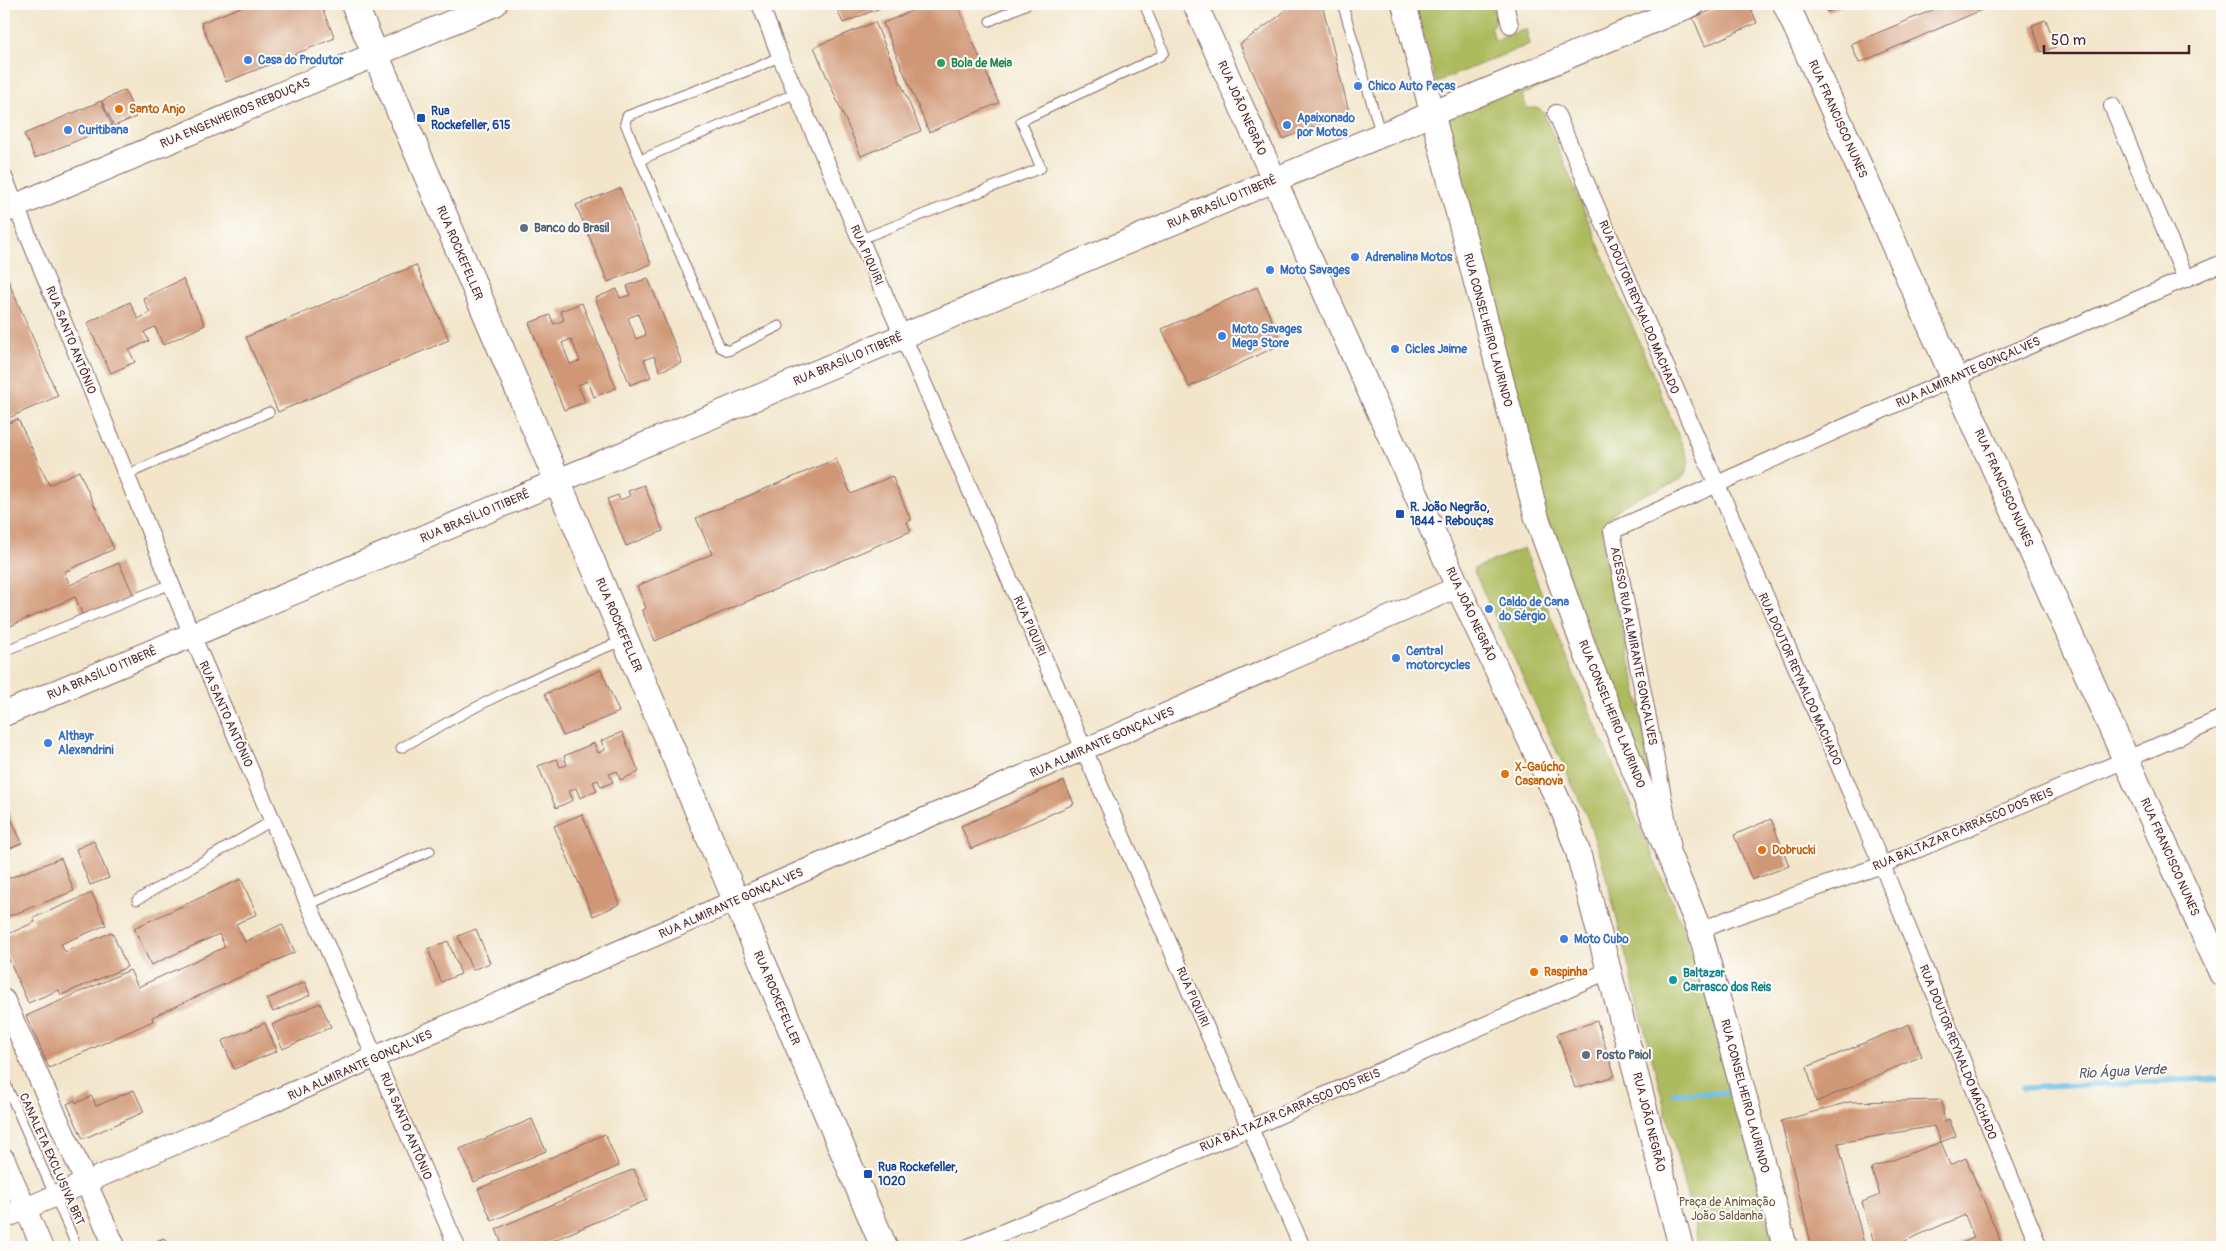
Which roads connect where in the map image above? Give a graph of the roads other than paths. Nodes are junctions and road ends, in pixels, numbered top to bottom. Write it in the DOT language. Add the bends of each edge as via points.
graph roads {
  1 [pos="354,4"];
  2 [pos="495,4"];
  3 [pos="760,4"];
  4 [pos="1027,4"];
  5 [pos="1144,4"];
  6 [pos="1195,4"];
  7 [pos="1404,4"];
  8 [pos="1505,4"];
  9 [pos="1693,4"];
  10 [pos="1786,4"];
  11 [pos="1343,6"];
  12 [pos="990,21"];
  13 [pos="1510,25"];
  14 [pos="376,54"];
  15 [pos="780,56"];
  16 [pos="796,93"];
  17 [pos="2112,106"];
  18 [pos="1432,113"];
  19 [pos="1556,114"];
  20 [pos="1381,135"];
  21 [pos="640,160"];
  22 [pos="4,177"];
  23 [pos="1274,180"];
  24 [pos="10,209"];
  25 [pos="860,239"];
  26 [pos="2222,263"];
  27 [pos="2186,279"];
  28 [pos="780,326"];
  29 [pos="903,336"];
  30 [pos="1954,378"];
  31 [pos="269,412"];
  32 [pos="126,474"];
  33 [pos="557,481"];
  34 [pos="1715,484"];
  35 [pos="171,584"];
  36 [pos="1458,587"];
  37 [pos="192,635"];
  38 [pos="625,640"];
  39 [pos="4,652"];
  40 [pos="4,714"];
  41 [pos="2222,718"];
  42 [pos="401,748"];
  43 [pos="1084,750"];
  44 [pos="2126,759"];
  45 [pos="273,820"];
  46 [pos="430,851"];
  47 [pos="1882,865"];
  48 [pos="1678,872"];
  49 [pos="137,900"];
  50 [pos="736,901"];
  51 [pos="310,904"];
  52 [pos="1700,931"];
  53 [pos="1610,970"];
  54 [pos="2222,973"];
  55 [pos="4,1000"];
  56 [pos="376,1058"];
  57 [pos="4,1080"];
  58 [pos="1250,1128"];
  59 [pos="4,1159"];
  60 [pos="87,1184"];
  61 [pos="55,1197"];
  62 [pos="25,1209"];
  63 [pos="4,1218"];
  64 [pos="42,1247"];
  65 [pos="77,1247"];
  66 [pos="115,1247"];
  67 [pos="457,1247"];
  68 [pos="884,1247"];
  69 [pos="968,1247"];
  70 [pos="1302,1247"];
  71 [pos="1681,1247"];
  72 [pos="1786,1247"];
  73 [pos="2038,1247"];
  1 -- 14 [label="main road, RUA ROCKEFELLER"];
  2 -- 14 [label="main road, RUA ENGENHEIROS REBOUÇAS"];
  3 -- 15 [label="street, RUA PIQUIRI"];
  4 -- 12 [label="lane"];
  5 -- 25 [label="lane" via="1164,52 1021,121 1041,168"];
  6 -- 23 [label="main road, RUA JOÃO NEGRÃO"];
  7 -- 18 [label="main road, RUA CONSELHEIRO LAURINDO"];
  8 -- 13 [label="street"];
  9 -- 18 [label="main road, RUA BRASÍLIO ITIBERÊ"];
  10 -- 30 [label="main road, RUA FRANCISCO NUNES"];
  11 -- 20 [label="lane"];
  14 -- 24 [label="main road, RUA ENGENHEIROS REBOUÇAS"];
  14 -- 33 [label="main road, RUA ROCKEFELLER"];
  15 -- 16 [label="street, RUA PIQUIRI"];
  15 -- 21 [label="lane" via="628,116 624,123"];
  16 -- 21 [label="lane"];
  16 -- 25 [label="street, RUA PIQUIRI"];
  17 -- 27 [label="street"];
  18 -- 20 [label="main road, RUA BRASÍLIO ITIBERÊ"];
  18 -- 48 [label="main road, RUA CONSELHEIRO LAURINDO" via="1537,518 1586,656"];
  19 -- 34 [label="street, RUA DOUTOR REYNALDO MACHADO"];
  20 -- 23 [label="main road, RUA BRASÍLIO ITIBERÊ"];
  21 -- 28 [label="lane" via="720,347 728,351"];
  22 -- 24 [label="street, RUA SANTO ANTÔNIO"];
  23 -- 29 [label="main road, RUA BRASÍLIO ITIBERÊ"];
  23 -- 36 [label="main road, RUA JOÃO NEGRÃO"];
  24 -- 32 [label="street, RUA SANTO ANTÔNIO"];
  25 -- 29 [label="street, RUA PIQUIRI"];
  26 -- 27 [label="street, RUA ALMIRANTE GONÇALVES"];
  27 -- 30 [label="street, RUA ALMIRANTE GONÇALVES"];
  29 -- 33 [label="main road, RUA BRASÍLIO ITIBERÊ"];
  29 -- 43 [label="street, RUA PIQUIRI"];
  30 -- 34 [label="street, RUA ALMIRANTE GONÇALVES"];
  30 -- 44 [label="main road, RUA FRANCISCO NUNES"];
  31 -- 32 [label="lane"];
  32 -- 35 [label="street, RUA SANTO ANTÔNIO"];
  33 -- 37 [label="main road, RUA BRASÍLIO ITIBERÊ"];
  33 -- 38 [label="main road, RUA ROCKEFELLER"];
  34 -- 47 [label="street, RUA DOUTOR REYNALDO MACHADO"];
  34 -- 48 [label="street, ACESSO RUA ALMIRANTE GONÇALVES" via="1612,532"];
  35 -- 37 [label="street, RUA SANTO ANTÔNIO"];
  35 -- 39 [label="lane"];
  36 -- 43 [label="street, RUA ALMIRANTE GONÇALVES"];
  36 -- 53 [label="main road, RUA JOÃO NEGRÃO" via="1564,813"];
  37 -- 40 [label="main road, RUA BRASÍLIO ITIBERÊ"];
  37 -- 45 [label="street, RUA SANTO ANTÔNIO"];
  38 -- 42 [label="lane" via="475,706"];
  38 -- 50 [label="main road, RUA ROCKEFELLER"];
  41 -- 44 [label="street, RUA BALTAZAR CARRASCO DOS REIS"];
  43 -- 50 [label="street, RUA ALMIRANTE GONÇALVES"];
  43 -- 58 [label="street, RUA PIQUIRI"];
  44 -- 47 [label="street, RUA BALTAZAR CARRASCO DOS REIS"];
  44 -- 54 [label="main road, RUA FRANCISCO NUNES"];
  45 -- 49 [label="lane"];
  45 -- 51 [label="street, RUA SANTO ANTÔNIO"];
  46 -- 51 [label="lane"];
  47 -- 52 [label="street, RUA BALTAZAR CARRASCO DOS REIS"];
  47 -- 73 [label="street, RUA DOUTOR REYNALDO MACHADO"];
  48 -- 52 [label="main road, RUA CONSELHEIRO LAURINDO"];
  50 -- 56 [label="street, RUA ALMIRANTE GONÇALVES"];
  50 -- 68 [label="main road, RUA ROCKEFELLER"];
  51 -- 56 [label="street, RUA SANTO ANTÔNIO"];
  52 -- 72 [label="main road, RUA CONSELHEIRO LAURINDO"];
  53 -- 58 [label="street, RUA BALTAZAR CARRASCO DOS REIS"];
  53 -- 71 [label="main road, RUA JOÃO NEGRÃO"];
  55 -- 60 [label="street"];
  56 -- 60 [label="street, RUA ALMIRANTE GONÇALVES"];
  56 -- 67 [label="street, RUA SANTO ANTÔNIO"];
  57 -- 61 [label="lane, CANALETA EXCLUSIVA BRT"];
  58 -- 69 [label="street, RUA BALTAZAR CARRASCO DOS REIS"];
  58 -- 70 [label="street, RUA PIQUIRI"];
  59 -- 62 [label="street"];
  60 -- 61 [label="street, RUA ALMIRANTE GONÇALVES"];
  60 -- 66 [label="street"];
  61 -- 62 [label="street, RUA ALMIRANTE GONÇALVES"];
  61 -- 65 [label="lane, CANALETA EXCLUSIVA BRT"];
  62 -- 63 [label="street, RUA ALMIRANTE GONÇALVES"];
  62 -- 64 [label="street"];
}
